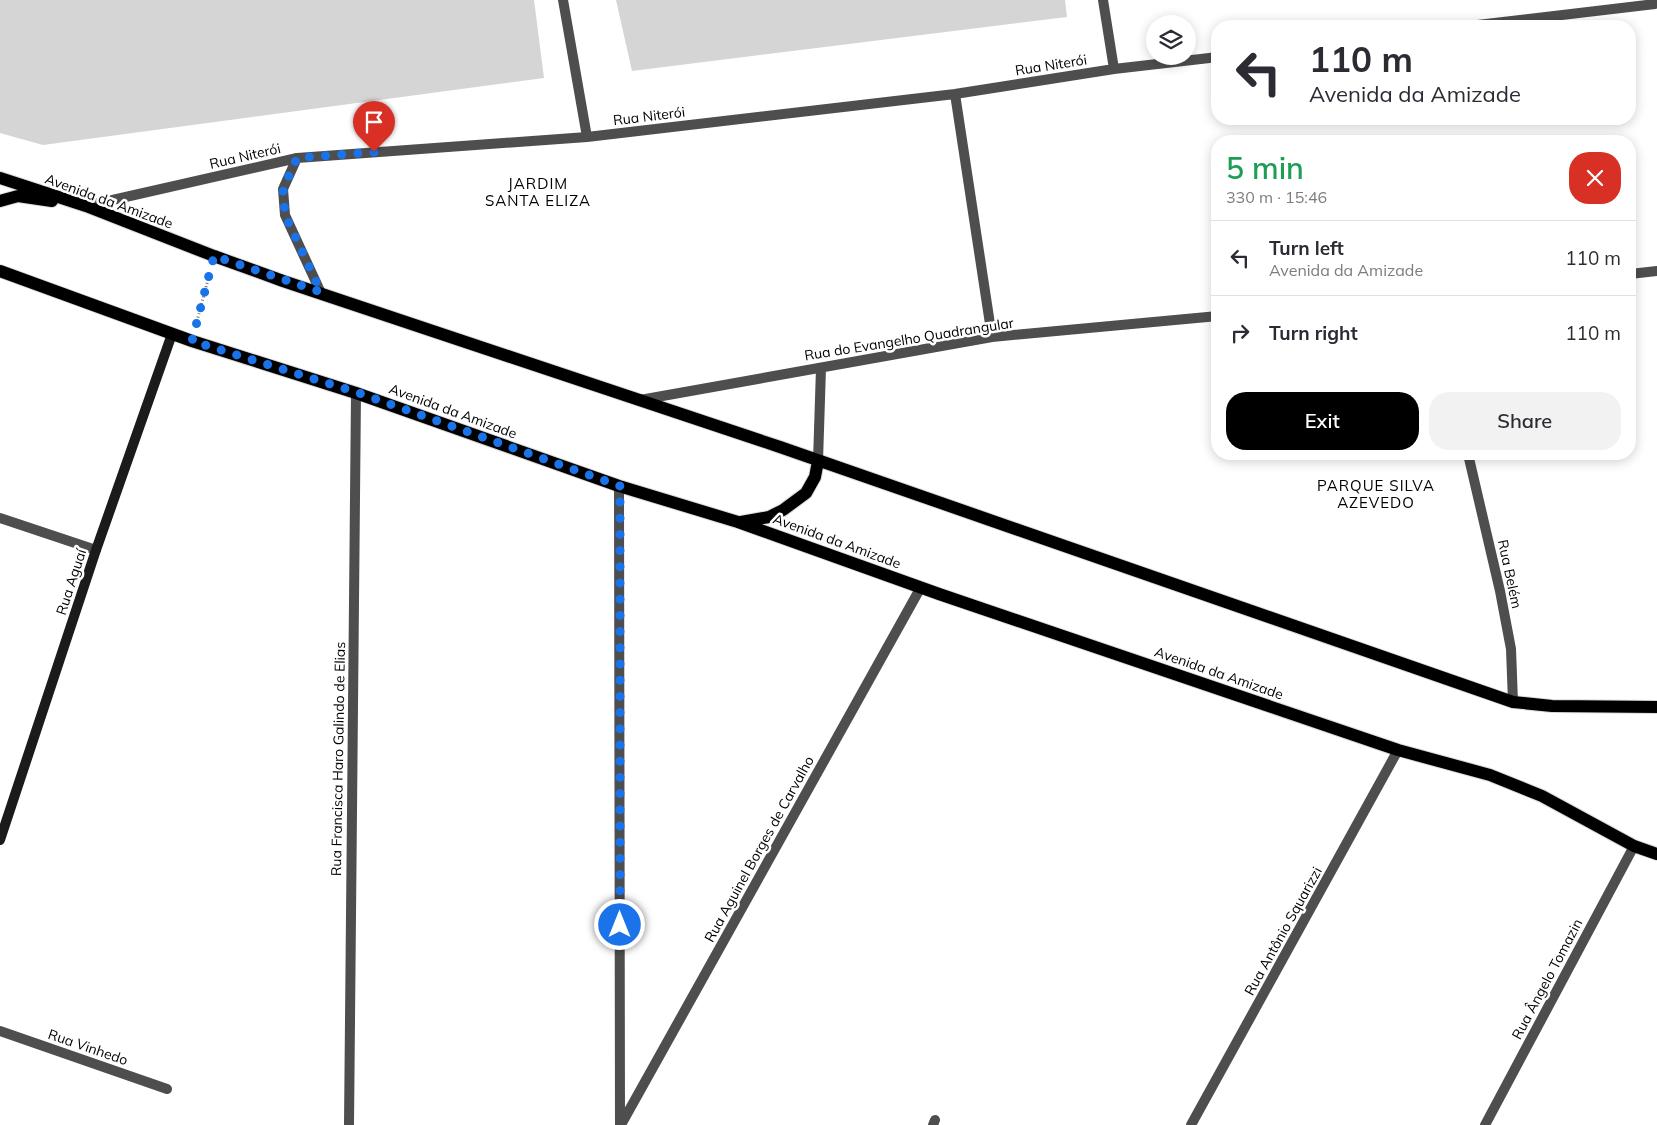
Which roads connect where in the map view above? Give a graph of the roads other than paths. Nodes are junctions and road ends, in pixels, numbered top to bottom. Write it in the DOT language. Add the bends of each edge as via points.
graph roads {
  1 [pos="562,0"];
  2 [pos="1103,0"];
  3 [pos="1656,5"];
  4 [pos="1522,20"];
  5 [pos="1211,58"];
  6 [pos="1114,70"];
  7 [pos="955,94"];
  8 [pos="587,137"];
  9 [pos="297,158"];
  10 [pos="0,178"];
  11 [pos="0,201"];
  12 [pos="86,206"];
  13 [pos="0,271"];
  14 [pos="1657,271"];
  15 [pos="1636,273"];
  16 [pos="321,292"];
  17 [pos="1211,317"];
  18 [pos="172,334"];
  19 [pos="992,337"];
  20 [pos="821,368"];
  21 [pos="356,392"];
  22 [pos="636,400"];
  23 [pos="818,460"];
  24 [pos="1469,460"];
  25 [pos="620,486"];
  26 [pos="0,518"];
  27 [pos="738,522"];
  28 [pos="96,550"];
  29 [pos="921,587"];
  30 [pos="1513,702"];
  31 [pos="1657,706"];
  32 [pos="1398,750"];
  33 [pos="0,840"];
  34 [pos="1634,846"];
  35 [pos="1657,854"];
  36 [pos="0,1031"];
  37 [pos="167,1089"];
  38 [pos="349,1125"];
  39 [pos="620,1125"];
  40 [pos="1191,1125"];
  41 [pos="1485,1125"];
  1 -- 8 [label="street"];
  2 -- 6 [label="street"];
  3 -- 4 [label="street"];
  5 -- 6 [label="street, Rua Niterói"];
  6 -- 7 [label="street, Rua Niterói"];
  7 -- 8 [label="street, Rua Niterói"];
  7 -- 19 [label="street"];
  8 -- 9 [label="street, Rua Niterói"];
  9 -- 12 [label="street, Rua Niterói"];
  9 -- 16 [label="street" via="283,189 285,215"];
  10 -- 12 [label="main road, Avenida da Amizade"];
  11 -- 12 [label="main road" via="18,196"];
  12 -- 16 [label="main road, Avenida da Amizade" via="214,256"];
  13 -- 18 [label="main road, Avenida da Amizade"];
  14 -- 15 [label="street"];
  16 -- 22 [label="main road, Avenida da Amizade"];
  17 -- 19 [label="street, Rua do Evangelho Quadrangular"];
  18 -- 21 [label="main road, Avenida da Amizade"];
  18 -- 28 [label="street, Rua Aguaí"];
  19 -- 20 [label="street, Rua do Evangelho Quadrangular"];
  20 -- 22 [label="street, Rua do Evangelho Quadrangular"];
  20 -- 23 [label="street"];
  21 -- 25 [label="main road, Avenida da Amizade"];
  21 -- 38 [label="street, Rua Francisca Haro Galindo de Elias"];
  22 -- 23 [label="main road, Avenida da Amizade"];
  23 -- 27 [label="main road" via="816,477 806,493 769,517"];
  23 -- 30 [label="main road, Avenida da Amizade"];
  24 -- 30 [label="street, Rua Belém" via="1511,649"];
  25 -- 27 [label="main road, Avenida da Amizade"];
  25 -- 39 [label="street"];
  26 -- 28 [label="street"];
  27 -- 29 [label="main road, Avenida da Amizade"];
  28 -- 33 [label="street, Rua Aguaí"];
  29 -- 32 [label="main road, Avenida da Amizade"];
  29 -- 39 [label="street, Rua Aguinel Borges de Carvalho"];
  30 -- 31 [label="main road, Avenida da Amizade" via="1552,706"];
  32 -- 34 [label="main road, Avenida da Amizade" via="1490,775 1533,793"];
  32 -- 40 [label="street, Rua Antônio Squarizzi"];
  34 -- 35 [label="main road, Avenida da Amizade"];
  34 -- 41 [label="street, Rua Ângelo Tomazin"];
  36 -- 37 [label="street, Rua Vinhedo"];
}
